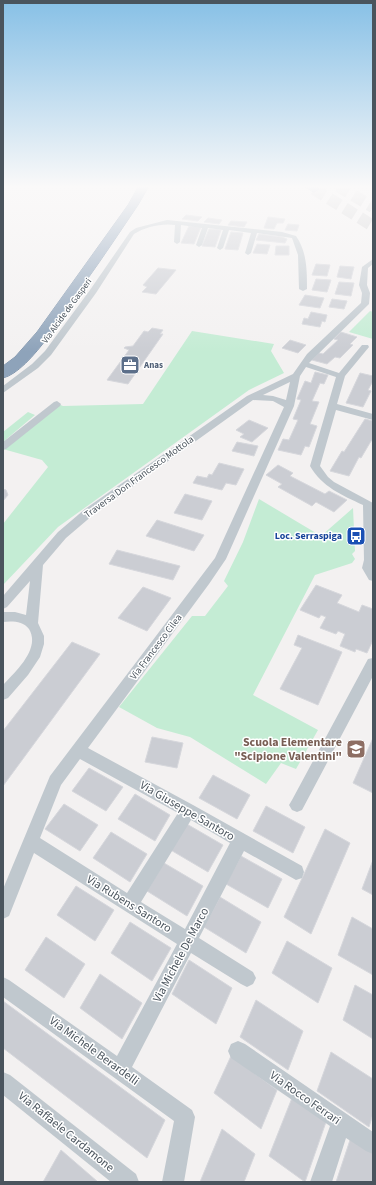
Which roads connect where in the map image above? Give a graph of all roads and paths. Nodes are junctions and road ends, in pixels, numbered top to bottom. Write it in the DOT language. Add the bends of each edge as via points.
graph roads {
  1 [pos="99,241"];
  2 [pos="108,241"];
  3 [pos="126,241"];
  4 [pos="222,241"];
  5 [pos="252,241"];
  6 [pos="298,241"];
  7 [pos="220,248"];
  8 [pos="248,253"];
  9 [pos="373,261"];
  10 [pos="303,289"];
  11 [pos="370,295"];
  12 [pos="365,347"];
  13 [pos="3,363"];
  14 [pos="305,364"];
  15 [pos="3,373"];
  16 [pos="296,376"];
  17 [pos="341,376"];
  18 [pos="3,390"];
  19 [pos="250,398"];
  20 [pos="57,404"];
  21 [pos="290,406"];
  22 [pos="333,406"];
  23 [pos="373,417"];
  24 [pos="3,447"];
  25 [pos="370,502"];
  26 [pos="372,560"];
  27 [pos="37,565"];
  28 [pos="373,577"];
  29 [pos="3,604"];
  30 [pos="3,617"];
  31 [pos="32,623"];
  32 [pos="373,663"];
  33 [pos="3,694"];
  34 [pos="78,750"];
  35 [pos="297,805"];
  36 [pos="188,810"];
  37 [pos="240,841"];
  38 [pos="31,842"];
  39 [pos="296,872"];
  40 [pos="130,904"];
  41 [pos="3,910"];
  42 [pos="189,941"];
  43 [pos="247,978"];
  44 [pos="3,986"];
  45 [pos="238,1051"];
  46 [pos="121,1069"];
  47 [pos="3,1082"];
  48 [pos="341,1123"];
  49 [pos="373,1144"];
  50 [pos="128,1182"];
  51 [pos="173,1182"];
  52 [pos="321,1182"];
  1 -- 13 [label="highway" via="22,347"];
  2 -- 15 [label="highway" via="42,335 20,360"];
  3 -- 18 [label="street, Via Alcide de Gasperi" via="48,353"];
  4 -- 7 [label="street"];
  5 -- 8 [label="street"];
  6 -- 10 [label="street, Via Alcide de Gasperi" via="302,255"];
  9 -- 11 [label="street" via="365,267 363,285"];
  11 -- 14 [label="street" via="365,304 310,356"];
  12 -- 17 [label="street"];
  14 -- 16 [label="street"];
  14 -- 17 [label="street"];
  16 -- 19 [label="street, Traversa Don Francesco Mottola"];
  16 -- 21 [label="street, Via Francesco Cilea"];
  17 -- 22 [label="street"];
  19 -- 21 [label="street" via="276,398"];
  19 -- 27 [label="street, Traversa Don Francesco Mottola" via="89,512 62,536"];
  20 -- 24 [label="street"];
  21 -- 34 [label="street, Via Francesco Cilea" via="220,559"];
  22 -- 23 [label="street"];
  22 -- 25 [label="street" via="315,466 329,483"];
  25 -- 26 [label="street"];
  26 -- 28 [label="street" via="368,568"];
  27 -- 29 [label="street, Traversa Don Francesco Mottola"];
  27 -- 31 [label="street"];
  30 -- 31 [label="street" via="16,616"];
  31 -- 33 [label="street" via="39,636 34,656"];
  32 -- 35 [label="street"];
  34 -- 36 [label="street, Via Giuseppe Santoro"];
  34 -- 38 [label="street, Via Francesco Cilea" via="55,781"];
  36 -- 37 [label="street, Via Giuseppe Santoro"];
  36 -- 40 [label="street"];
  37 -- 39 [label="street, Via Giuseppe Santoro"];
  37 -- 42 [label="street, Via Michele De Marco"];
  38 -- 40 [label="street, Via Rubens Santoro"];
  38 -- 41 [label="street, Via Francesco Cilea"];
  40 -- 42 [label="street, Via Rubens Santoro"];
  42 -- 43 [label="street, Via Rubens Santoro"];
  42 -- 46 [label="street, Via Michele De Marco"];
  44 -- 46 [label="street, Via Michele Berardelli"];
  45 -- 48 [label="street, Via Rocco Ferrari"];
  46 -- 51 [label="street, Via Michele Berardelli" via="185,1117"];
  47 -- 50 [label="street, Via Raffaele Cardamone"];
  48 -- 49 [label="street, Via Rocco Ferrari"];
  48 -- 52 [label="street"];
}
